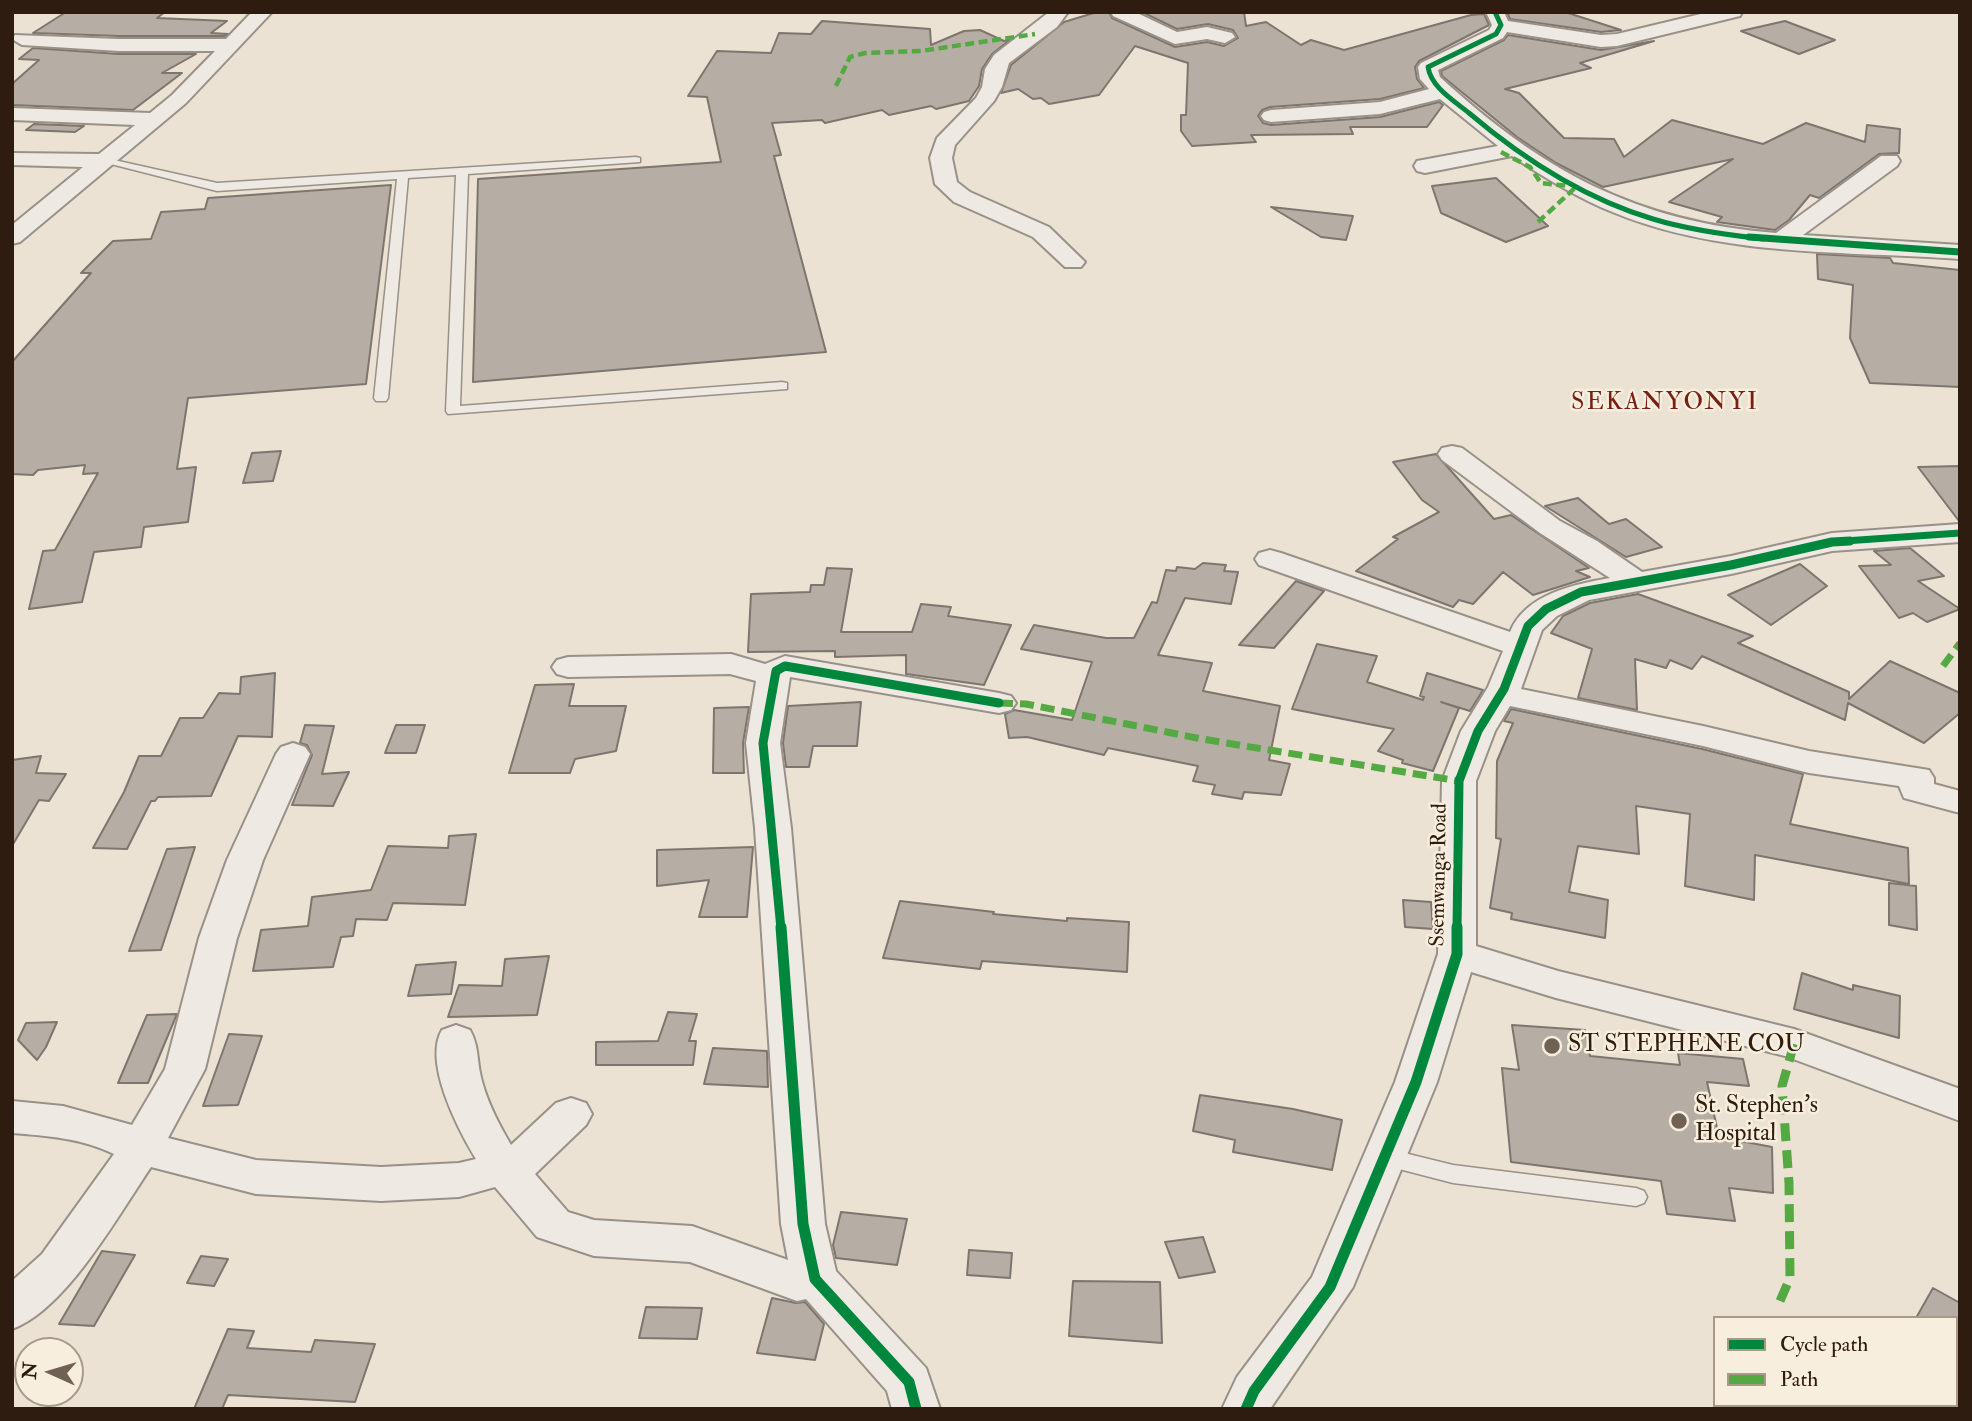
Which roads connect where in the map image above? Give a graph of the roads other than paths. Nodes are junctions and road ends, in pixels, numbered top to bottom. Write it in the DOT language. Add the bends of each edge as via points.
graph roads {
  1 [pos="263,12"];
  2 [pos="1059,12"];
  3 [pos="1120,12"];
  4 [pos="1733,12"];
  5 [pos="1498,19"];
  6 [pos="1225,37"];
  7 [pos="22,39"];
  8 [pos="233,45"];
  9 [pos="1443,92"];
  10 [pos="12,114"];
  11 [pos="1271,116"];
  12 [pos="156,118"];
  13 [pos="1517,149"];
  14 [pos="12,159"];
  15 [pos="636,160"];
  16 [pos="105,161"];
  17 [pos="1889,161"];
  18 [pos="1425,166"];
  19 [pos="462,171"];
  20 [pos="403,175"];
  21 [pos="12,237"];
  22 [pos="1782,240"];
  23 [pos="1960,252"];
  24 [pos="1073,261"];
  25 [pos="782,386"];
  26 [pos="381,398"];
  27 [pos="1451,454"];
  28 [pos="1959,534"];
  29 [pos="1270,559"];
  30 [pos="1635,581"];
  31 [pos="1522,646"];
  32 [pos="568,667"];
  33 [pos="773,676"];
  34 [pos="1499,694"];
  35 [pos="999,703"];
  36 [pos="292,754"];
  37 [pos="1960,802"];
  38 [pos="1457,954"];
  39 [pos="456,1040"];
  40 [pos="1960,1105"];
  41 [pos="570,1114"];
  42 [pos="12,1117"];
  43 [pos="141,1148"];
  44 [pos="1384,1157"];
  45 [pos="504,1169"];
  46 [pos="1636,1197"];
  47 [pos="815,1279"];
  48 [pos="12,1310"];
  49 [pos="916,1409"];
  50 [pos="1246,1409"];
  1 -- 8 [label="street"];
  2 -- 24 [label="street" via="1001,59 984,101 945,143 941,158 946,184 962,197 1041,232"];
  3 -- 6 [label="street" via="1175,38 1207,33"];
  4 -- 5 [label="street" via="1601,41"];
  5 -- 9 [label="street" via="1496,34 1428,67 1430,79"];
  7 -- 8 [label="street"];
  8 -- 12 [label="street"];
  9 -- 11 [label="street" via="1380,108"];
  9 -- 13 [label="street"];
  10 -- 12 [label="street"];
  12 -- 16 [label="street"];
  13 -- 18 [label="street"];
  13 -- 22 [label="street" via="1584,190 1632,212 1694,228"];
  14 -- 16 [label="street"];
  15 -- 19 [label="lane"];
  16 -- 20 [label="lane" via="217,187"];
  16 -- 21 [label="street"];
  17 -- 22 [label="street"];
  19 -- 20 [label="lane"];
  19 -- 25 [label="lane" via="453,411"];
  20 -- 26 [label="lane"];
  22 -- 23 [label="street"];
  27 -- 30 [label="street" via="1550,527"];
  28 -- 30 [label="street, Ssemwanga Road" via="1832,542"];
  29 -- 31 [label="street"];
  30 -- 31 [label="street, Ssemwanga Road" via="1581,592 1546,609 1528,626"];
  31 -- 34 [label="street, Ssemwanga Road"];
  32 -- 33 [label="street" via="731,664"];
  33 -- 35 [label="street" via="785,666"];
  33 -- 47 [label="street" via="763,743 803,1224"];
  34 -- 37 [label="street" via="1809,762 1917,778 1916,790"];
  34 -- 38 [label="street, Ssemwanga Road" via="1478,731 1459,781"];
  36 -- 43 [label="street" via="218,937 185,1069"];
  38 -- 40 [label="street" via="1794,1044"];
  38 -- 44 [label="street, Ssemwanga Road" via="1416,1082"];
  39 -- 45 [label="street" via="460,1076 478,1126"];
  41 -- 45 [label="street" via="517,1165"];
  42 -- 43 [label="street" via="109,1133"];
  43 -- 45 [label="street" via="270,1178 381,1184 459,1180"];
  43 -- 48 [label="street" via="58,1267"];
  44 -- 46 [label="lane" via="1452,1174"];
  44 -- 50 [label="street, Ssemwanga Road" via="1330,1286 1254,1391"];
  45 -- 47 [label="street" via="553,1224 594,1238 692,1244 797,1282"];
  47 -- 49 [label="street" via="909,1382"];
}
